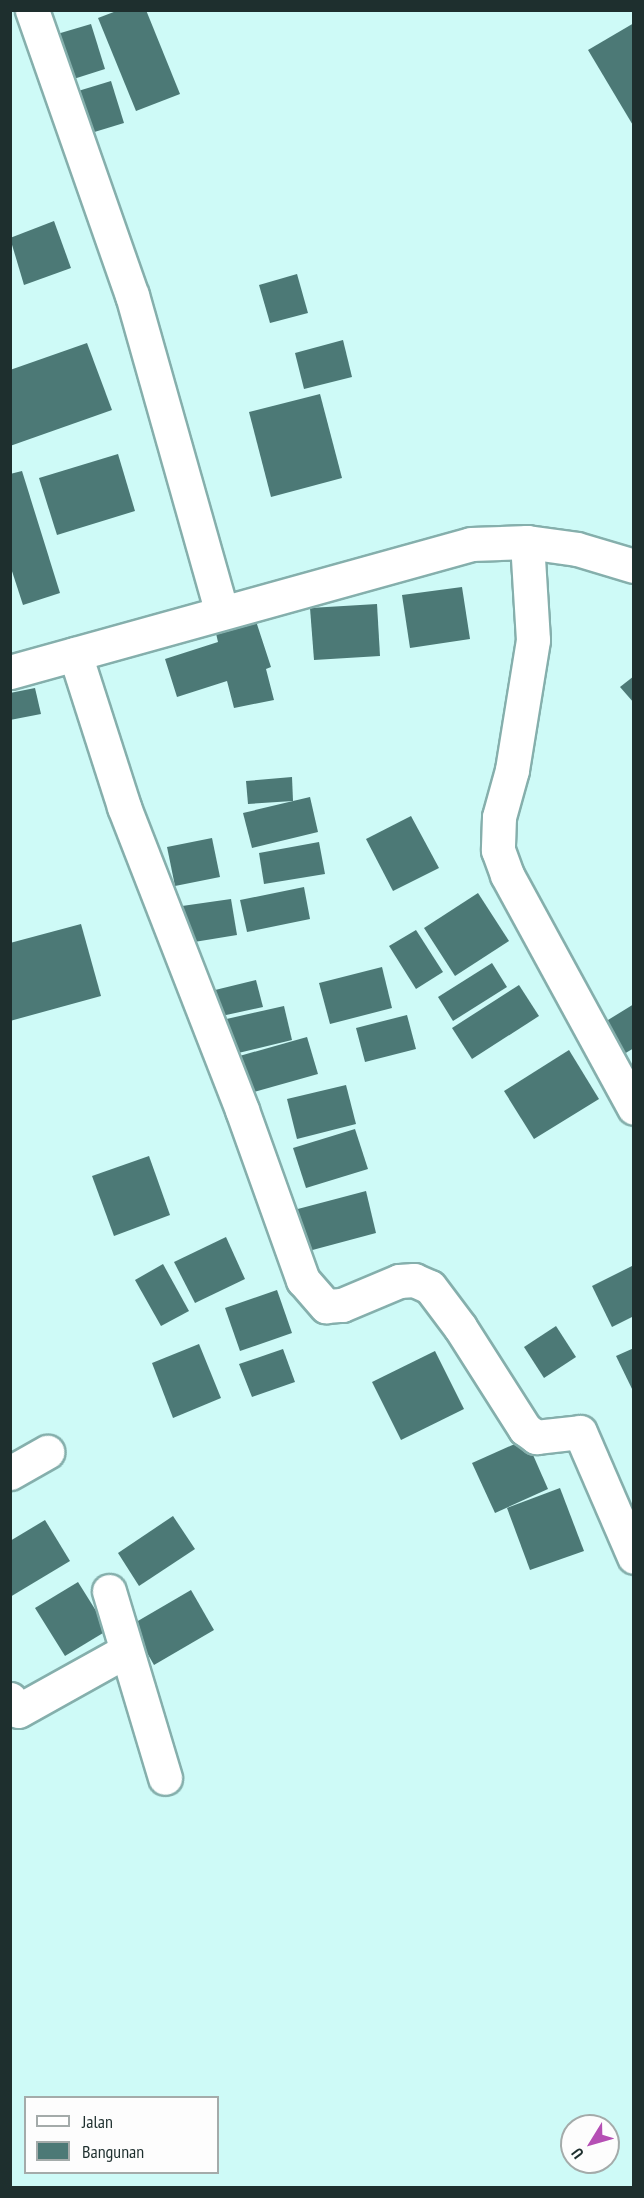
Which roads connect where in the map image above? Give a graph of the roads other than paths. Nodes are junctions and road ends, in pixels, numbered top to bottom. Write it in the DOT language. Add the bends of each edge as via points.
graph roads {
  1 [pos="32,10"];
  2 [pos="527,543"];
  3 [pos="633,566"];
  4 [pos="222,613"];
  5 [pos="75,654"];
  6 [pos="10,672"];
  7 [pos="633,1108"];
  8 [pos="47,1452"];
  9 [pos="10,1473"];
  10 [pos="633,1557"];
  11 [pos="109,1591"];
  12 [pos="124,1652"];
  13 [pos="10,1700"];
  14 [pos="165,1778"];
  1 -- 4 [label="street" via="132,295"];
  2 -- 3 [label="street" via="577,549"];
  2 -- 4 [label="street" via="471,544"];
  2 -- 7 [label="street" via="533,640 512,770 499,817 498,850 507,875"];
  4 -- 5 [label="street"];
  5 -- 6 [label="street"];
  5 -- 10 [label="street" via="124,807 242,1110 303,1280 326,1306 342,1305 399,1281 414,1280 430,1287 525,1429 536,1437 548,1438 572,1430 585,1440"];
  8 -- 9 [label="street"];
  11 -- 12 [label="street"];
  12 -- 13 [label="street" via="18,1711"];
  12 -- 14 [label="street"];
}
